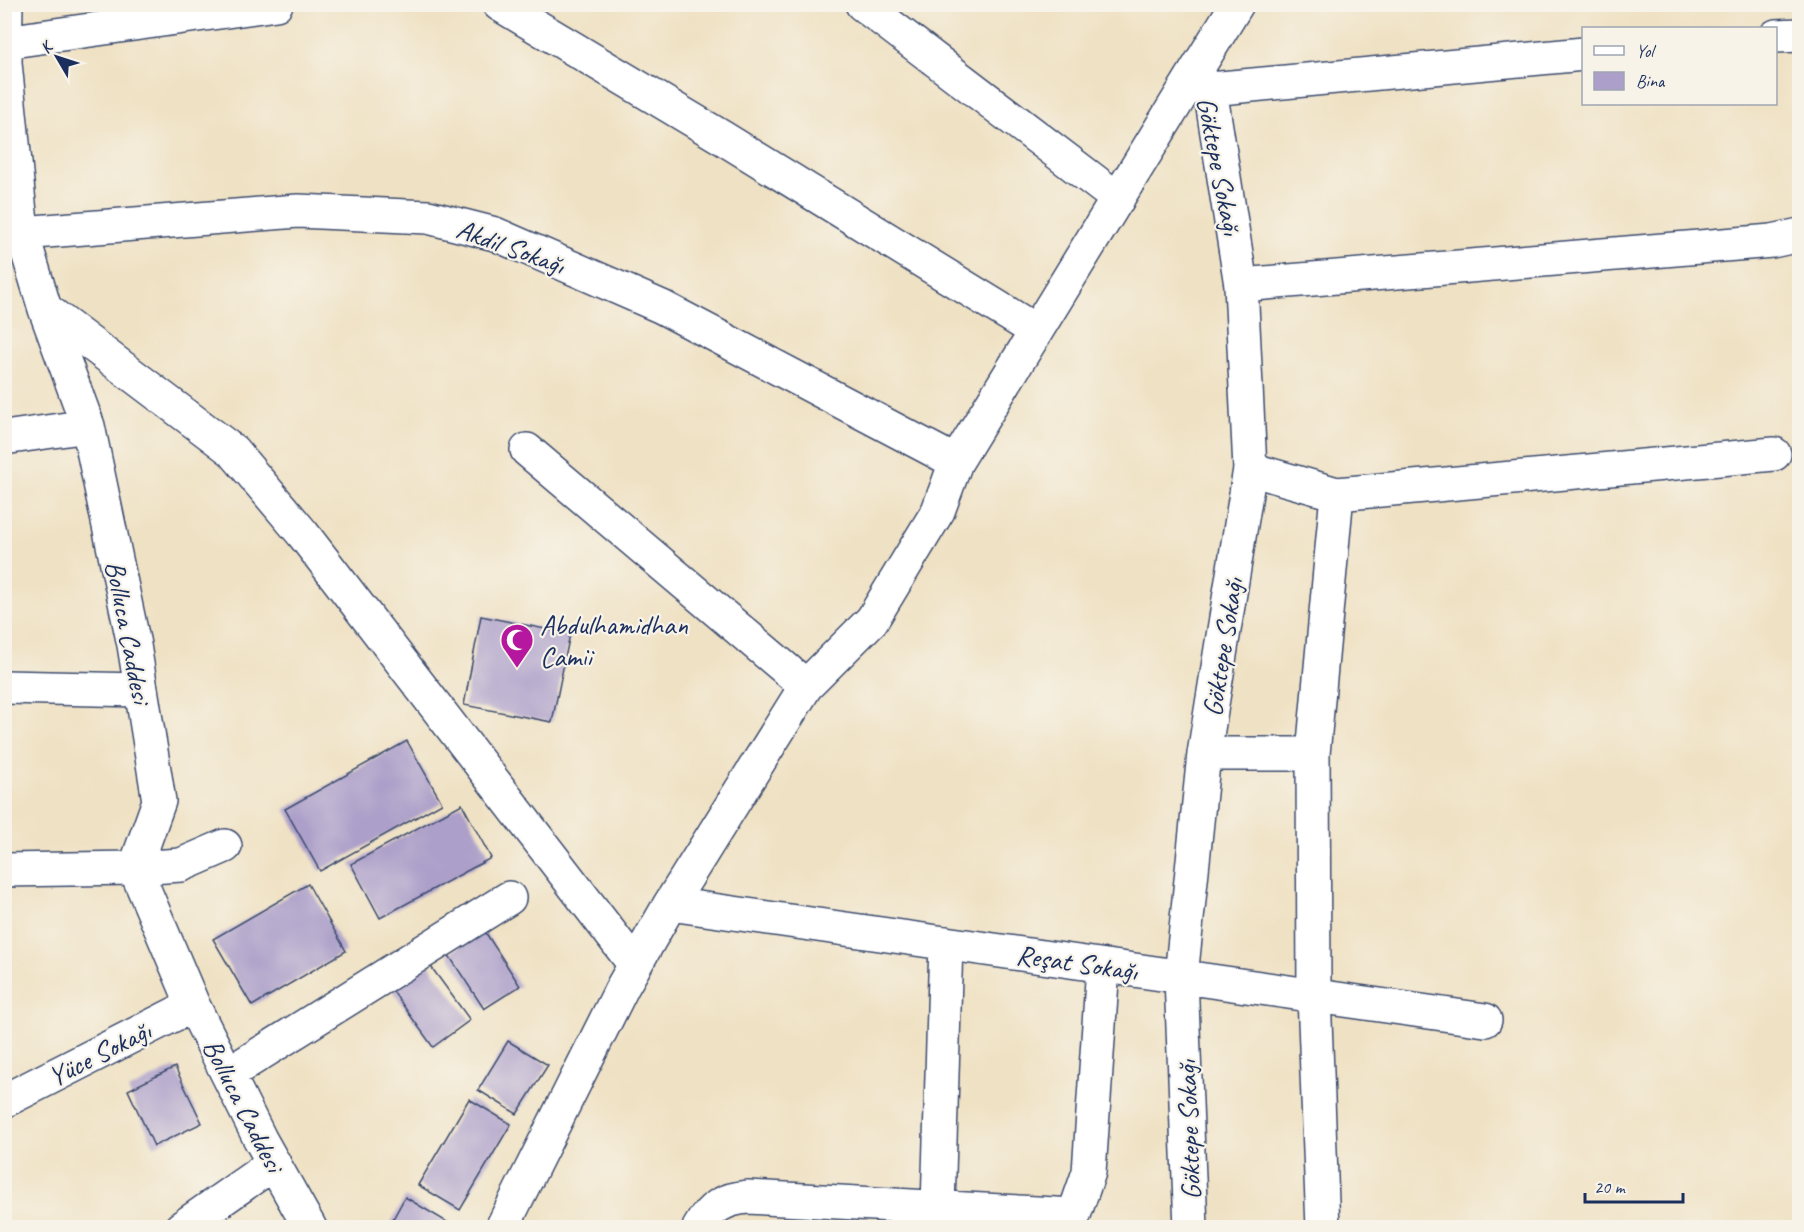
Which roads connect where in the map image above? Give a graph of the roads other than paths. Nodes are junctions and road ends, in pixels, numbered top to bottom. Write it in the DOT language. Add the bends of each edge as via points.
graph roads {
  1 [pos="6,4"];
  2 [pos="276,4"];
  3 [pos="499,4"];
  4 [pos="862,4"];
  5 [pos="1237,4"];
  6 [pos="1800,35"];
  7 [pos="1777,36"];
  8 [pos="5,42"];
  9 [pos="1582,54"];
  10 [pos="5,63"];
  11 [pos="1201,84"];
  12 [pos="1118,199"];
  13 [pos="22,232"];
  14 [pos="1800,235"];
  15 [pos="1240,285"];
  16 [pos="45,309"];
  17 [pos="1036,331"];
  18 [pos="88,426"];
  19 [pos="4,438"];
  20 [pos="527,450"];
  21 [pos="1774,454"];
  22 [pos="956,462"];
  23 [pos="1250,469"];
  24 [pos="1337,494"];
  25 [pos="806,686"];
  26 [pos="4,687"];
  27 [pos="141,690"];
  28 [pos="1204,754"];
  29 [pos="1313,754"];
  30 [pos="225,846"];
  31 [pos="135,868"];
  32 [pos="4,870"];
  33 [pos="508,898"];
  34 [pos="670,904"];
  35 [pos="946,943"];
  36 [pos="635,965"];
  37 [pos="1103,966"];
  38 [pos="1181,977"];
  39 [pos="1314,995"];
  40 [pos="193,1005"];
  41 [pos="1485,1020"];
  42 [pos="228,1074"];
  43 [pos="4,1101"];
  44 [pos="274,1163"];
  45 [pos="938,1207"];
  46 [pos="182,1227"];
  47 [pos="310,1227"];
  48 [pos="502,1227"];
  49 [pos="699,1227"];
  50 [pos="1191,1227"];
  51 [pos="1323,1227"];
  1 -- 8 [label="street, Bolluca Caddesi"];
  2 -- 8 [label="street"];
  3 -- 17 [label="street"];
  4 -- 12 [label="street"];
  5 -- 11 [label="street"];
  6 -- 7 [label="street"];
  8 -- 10 [label="street, Bolluca Caddesi"];
  9 -- 11 [label="street"];
  10 -- 13 [label="street, Bolluca Caddesi"];
  11 -- 12 [label="street"];
  11 -- 15 [label="street, Göktepe Sokağı"];
  12 -- 17 [label="street"];
  13 -- 16 [label="street, Bolluca Caddesi"];
  13 -- 22 [label="street, Akdil Sokağı" via="298,211 428,217 495,234 662,307"];
  14 -- 15 [label="street" via="1772,241"];
  15 -- 23 [label="street, Göktepe Sokağı"];
  16 -- 18 [label="street, Bolluca Caddesi"];
  16 -- 36 [label="street" via="233,451 311,543"];
  17 -- 22 [label="street"];
  18 -- 19 [label="street"];
  18 -- 27 [label="street, Bolluca Caddesi"];
  20 -- 25 [label="street"];
  21 -- 24 [label="street"];
  22 -- 25 [label="street" via="938,511 872,620"];
  23 -- 24 [label="street"];
  23 -- 28 [label="street, Göktepe Sokağı"];
  24 -- 29 [label="street"];
  25 -- 34 [label="street"];
  26 -- 27 [label="street"];
  27 -- 31 [label="street, Bolluca Caddesi" via="159,801"];
  28 -- 29 [label="street"];
  28 -- 38 [label="street, Göktepe Sokağı"];
  29 -- 39 [label="street"];
  30 -- 31 [label="street" via="181,866"];
  31 -- 32 [label="street"];
  31 -- 40 [label="street, Bolluca Caddesi"];
  33 -- 42 [label="street"];
  34 -- 35 [label="street, Reşat Sokağı"];
  34 -- 36 [label="street"];
  35 -- 37 [label="street, Reşat Sokağı"];
  35 -- 45 [label="street"];
  36 -- 48 [label="street"];
  37 -- 38 [label="street, Reşat Sokağı"];
  37 -- 45 [label="street" via="1089,1172 1074,1215"];
  38 -- 39 [label="street, Reşat Sokağı"];
  38 -- 50 [label="street, Göktepe Sokağı"];
  39 -- 41 [label="street, Reşat Sokağı"];
  39 -- 51 [label="street"];
  40 -- 42 [label="street, Bolluca Caddesi"];
  40 -- 43 [label="street, Yüce Sokağı"];
  42 -- 44 [label="street, Bolluca Caddesi"];
  44 -- 46 [label="street"];
  44 -- 47 [label="street, Bolluca Caddesi"];
  45 -- 49 [label="street" via="748,1197 725,1201"];
}
